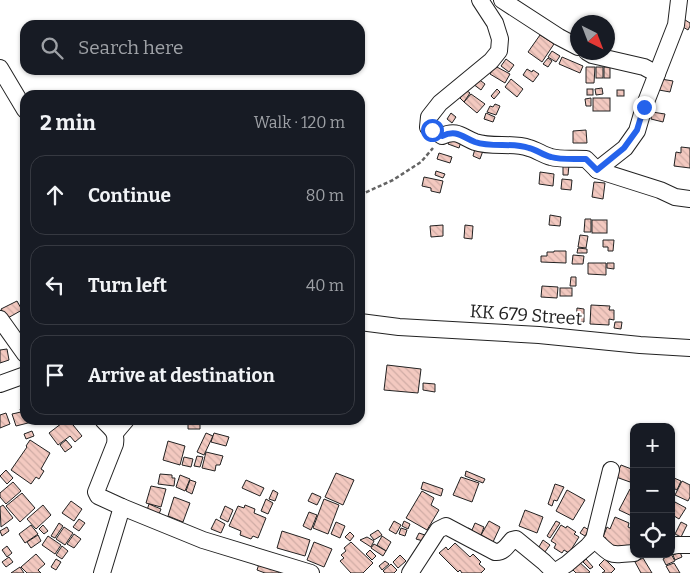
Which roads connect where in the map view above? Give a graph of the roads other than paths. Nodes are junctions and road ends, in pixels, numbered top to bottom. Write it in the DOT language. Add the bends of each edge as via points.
graph roads {
  1 [pos="480,0"];
  2 [pos="502,0"];
  3 [pos="679,0"];
  4 [pos="570,44"];
  5 [pos="615,60"];
  6 [pos="0,68"];
  7 [pos="657,74"];
  8 [pos="20,102"];
  9 [pos="597,170"];
  10 [pos="690,199"];
  11 [pos="0,319"];
  12 [pos="365,323"];
  13 [pos="20,347"];
  14 [pos="690,348"];
  15 [pos="20,377"];
  16 [pos="0,384"];
  17 [pos="108,425"];
  18 [pos="122,425"];
  19 [pos="115,433"];
  20 [pos="611,470"];
  21 [pos="122,507"];
  22 [pos="594,539"];
  23 [pos="690,545"];
  24 [pos="675,546"];
  25 [pos="630,553"];
  26 [pos="102,573"];
  27 [pos="311,573"];
  28 [pos="410,573"];
  29 [pos="555,573"];
  1 -- 9 [label="street" via="495,23 500,39 499,50 440,104 429,117 428,127 442,136 461,134 475,142 528,147 552,158 586,159"];
  2 -- 4 [label="street"];
  3 -- 7 [label="street" via="676,25"];
  5 -- 7 [label="street" via="644,66"];
  6 -- 8 [label="street"];
  7 -- 9 [label="street" via="637,130 624,148"];
  9 -- 10 [label="street" via="675,197"];
  11 -- 13 [label="street"];
  12 -- 14 [label="street, KK 679 Street"];
  15 -- 16 [label="street"];
  17 -- 19 [label="street"];
  18 -- 19 [label="street"];
  19 -- 21 [label="street" via="115,444 96,492"];
  20 -- 22 [label="street"];
  21 -- 26 [label="street"];
  21 -- 27 [label="street" via="204,540"];
  22 -- 25 [label="street" via="613,555"];
  22 -- 29 [label="street"];
  23 -- 24 [label="street"];
  28 -- 29 [label="street" via="438,530 446,526 495,552 504,550 516,539"];
}
